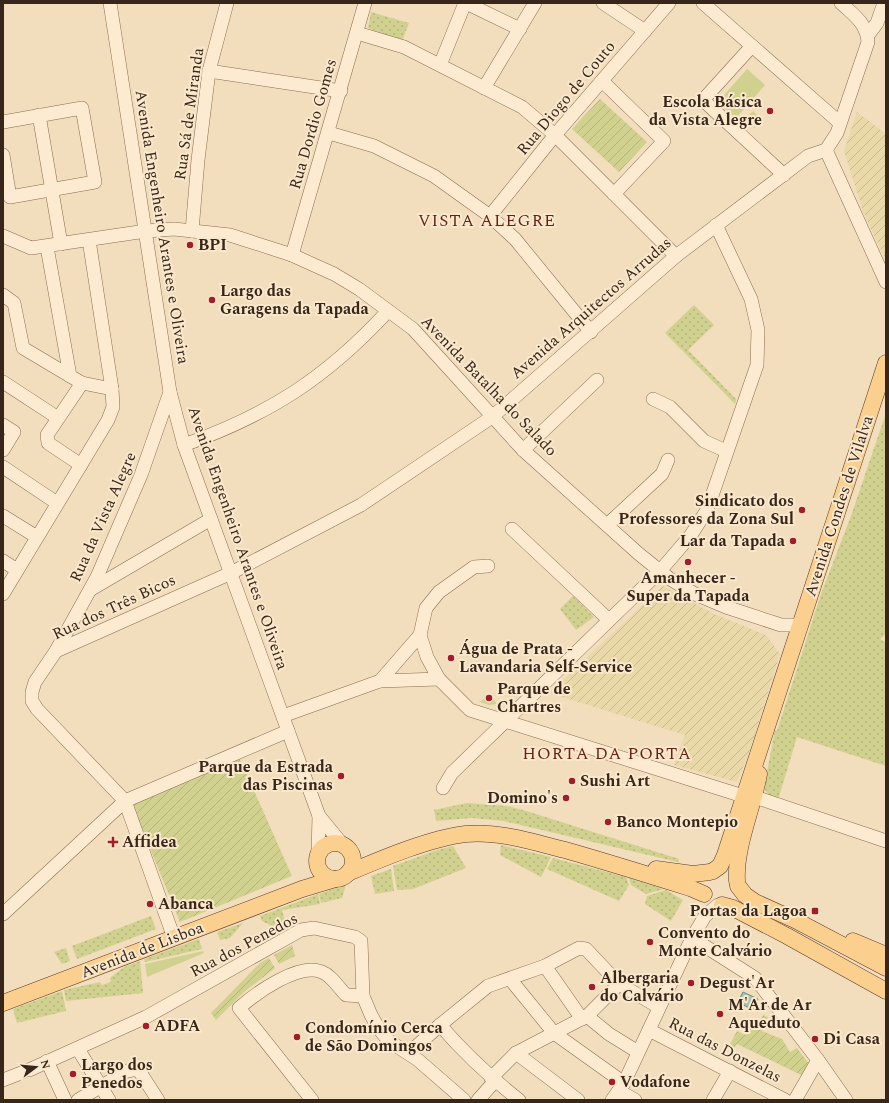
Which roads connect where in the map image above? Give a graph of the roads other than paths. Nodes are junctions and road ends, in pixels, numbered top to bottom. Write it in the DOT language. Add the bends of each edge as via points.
graph roads {
  1 [pos="110,3"];
  2 [pos="227,3"];
  3 [pos="365,3"];
  4 [pos="466,3"];
  5 [pos="536,3"];
  6 [pos="603,3"];
  7 [pos="669,3"];
  8 [pos="703,3"];
  9 [pos="842,3"];
  10 [pos="884,3"];
  11 [pos="520,29"];
  12 [pos="645,31"];
  13 [pos="357,33"];
  14 [pos="868,35"];
  15 [pos="752,46"];
  16 [pos="440,65"];
  17 [pos="209,71"];
  18 [pos="602,81"];
  19 [pos="484,88"];
  20 [pos="341,91"];
  21 [pos="39,116"];
  22 [pos="3,122"];
  23 [pos="840,123"];
  24 [pos="329,133"];
  25 [pos="556,135"];
  26 [pos="826,150"];
  27 [pos="3,161"];
  28 [pos="784,175"];
  29 [pos="52,190"];
  30 [pos="614,194"];
  31 [pos="490,216"];
  32 [pos="716,225"];
  33 [pos="146,231"];
  34 [pos="192,231"];
  35 [pos="5,240"];
  36 [pos="89,240"];
  37 [pos="61,244"];
  38 [pos="47,246"];
  39 [pos="292,255"];
  40 [pos="676,256"];
  41 [pos="886,280"];
  42 [pos="3,295"];
  43 [pos="388,311"];
  44 [pos="592,332"];
  45 [pos="886,363"];
  46 [pos="70,376"];
  47 [pos="597,380"];
  48 [pos="3,382"];
  49 [pos="82,383"];
  50 [pos="112,389"];
  51 [pos="170,392"];
  52 [pos="653,399"];
  53 [pos="492,417"];
  54 [pos="58,418"];
  55 [pos="3,425"];
  56 [pos="184,445"];
  57 [pos="3,450"];
  58 [pos="523,450"];
  59 [pos="726,451"];
  60 [pos="668,460"];
  61 [pos="81,465"];
  62 [pos="3,467"];
  63 [pos="57,503"];
  64 [pos="3,516"];
  65 [pos="211,519"];
  66 [pos="607,525"];
  67 [pos="512,529"];
  68 [pos="36,537"];
  69 [pos="3,561"];
  70 [pos="488,566"];
  71 [pos="17,570"];
  72 [pos="660,571"];
  73 [pos="231,573"];
  74 [pos="90,590"];
  75 [pos="3,594"];
  76 [pos="609,620"];
  77 [pos="797,632"];
  78 [pos="420,635"];
  79 [pos="56,650"];
  80 [pos="439,679"];
  81 [pos="380,681"];
  82 [pos="283,716"];
  83 [pos="505,721"];
  84 [pos="288,731"];
  85 [pos="443,788"];
  86 [pos="749,796"];
  87 [pos="125,801"];
  88 [pos="319,816"];
  89 [pos="886,841"];
  90 [pos="345,846"];
  91 [pos="318,858"];
  92 [pos="377,861"];
  93 [pos="603,861"];
  94 [pos="712,872"];
  95 [pos="341,876"];
  96 [pos="737,883"];
  97 [pos="302,889"];
  98 [pos="712,901"];
  99 [pos="3,914"];
  100 [pos="795,920"];
  101 [pos="787,936"];
  102 [pos="174,938"];
  103 [pos="692,938"];
  104 [pos="886,955"];
  105 [pos="545,966"];
  106 [pos="886,968"];
  107 [pos="510,979"];
  108 [pos="886,980"];
  109 [pos="618,984"];
  110 [pos="886,991"];
  111 [pos="363,996"];
  112 [pos="3,1003"];
  113 [pos="659,1008"];
  114 [pos="585,1017"];
  115 [pos="440,1025"];
  116 [pos="649,1030"];
  117 [pos="554,1033"];
  118 [pos="78,1049"];
  119 [pos="638,1052"];
  120 [pos="409,1053"];
  121 [pos="516,1053"];
  122 [pos="818,1060"];
  123 [pos="48,1061"];
  124 [pos="730,1071"];
  125 [pos="3,1080"];
  126 [pos="493,1080"];
  127 [pos="99,1086"];
  128 [pos="618,1091"];
  129 [pos="65,1100"];
  130 [pos="78,1100"];
  131 [pos="109,1100"];
  132 [pos="158,1100"];
  133 [pos="312,1100"];
  134 [pos="464,1100"];
  135 [pos="478,1100"];
  136 [pos="519,1100"];
  137 [pos="578,1100"];
  138 [pos="635,1100"];
  139 [pos="713,1100"];
  140 [pos="785,1100"];
  141 [pos="795,1100"];
  142 [pos="846,1100"];
  1 -- 33 [label="street, Avenida Engenheiro Arantes e Oliveira"];
  2 -- 17 [label="street, Rua Sá de Miranda"];
  3 -- 13 [label="street, Rua Dordio Gomes"];
  4 -- 11 [label="street"];
  4 -- 16 [label="street"];
  5 -- 11 [label="street"];
  6 -- 12 [label="street"];
  7 -- 12 [label="street, Rua Diogo de Couto"];
  8 -- 15 [label="street"];
  9 -- 14 [label="street" via="860,20"];
  10 -- 14 [label="street" via="877,23"];
  11 -- 19 [label="street"];
  12 -- 18 [label="street, Rua Diogo de Couto"];
  13 -- 16 [label="street" via="404,47"];
  13 -- 20 [label="street, Rua Dordio Gomes"];
  14 -- 23 [label="street" via="865,52"];
  15 -- 23 [label="street"];
  15 -- 28 [label="street" via="703,100"];
  16 -- 19 [label="street"];
  17 -- 20 [label="street"];
  17 -- 34 [label="street, Rua Sá de Miranda"];
  18 -- 25 [label="street, Rua Diogo de Couto"];
  18 -- 30 [label="street" via="664,141"];
  19 -- 25 [label="street" via="522,107"];
  20 -- 24 [label="street, Rua Dordio Gomes"];
  21 -- 22 [label="street"];
  21 -- 29 [label="street"];
  21 -- 29 [label="street" via="82,108 95,182"];
  23 -- 26 [label="street"];
  24 -- 31 [label="street" via="374,146 434,176"];
  24 -- 39 [label="street, Rua Dordio Gomes"];
  25 -- 30 [label="street"];
  25 -- 31 [label="street, Rua Diogo de Couto"];
  26 -- 28 [label="street, Avenida Arquitectos Arrudas" via="808,156"];
  26 -- 41 [label="street"];
  27 -- 29 [label="street" via="10,197"];
  28 -- 32 [label="street, Avenida Arquitectos Arrudas"];
  29 -- 37 [label="street"];
  30 -- 40 [label="street"];
  31 -- 44 [label="street" via="515,239"];
  32 -- 40 [label="street, Avenida Arquitectos Arrudas"];
  32 -- 59 [label="street" via="751,299 758,330 757,365"];
  33 -- 34 [label="street, Avenida Batalha do Salado"];
  33 -- 36 [label="street, Avenida Batalha do Salado"];
  33 -- 51 [label="street, Avenida Engenheiro Arantes e Oliveira"];
  34 -- 39 [label="street, Avenida Batalha do Salado" via="239,237"];
  35 -- 38 [label="street, Avenida Batalha do Salado" via="26,247"];
  36 -- 37 [label="street, Avenida Batalha do Salado"];
  36 -- 50 [label="street"];
  37 -- 38 [label="street, Avenida Batalha do Salado"];
  38 -- 46 [label="street"];
  39 -- 43 [label="street, Avenida Batalha do Salado" via="334,274"];
  40 -- 44 [label="street, Avenida Arquitectos Arrudas"];
  42 -- 46 [label="street" via="14,302 23,348"];
  43 -- 53 [label="street, Avenida Batalha do Salado" via="413,329"];
  43 -- 56 [label="street" via="324,372 295,392 250,418"];
  44 -- 53 [label="street, Avenida Arquitectos Arrudas"];
  45 -- 77 [label="main road, Avenida Condes de Vilalva"];
  46 -- 49 [label="street"];
  47 -- 58 [label="street"];
  48 -- 54 [label="street"];
  49 -- 50 [label="street"];
  49 -- 54 [label="street"];
  50 -- 61 [label="street" via="112,407 108,420"];
  51 -- 56 [label="street, Avenida Engenheiro Arantes e Oliveira"];
  51 -- 74 [label="street, Rua da Vista Alegre" via="141,475"];
  52 -- 59 [label="street" via="670,406 704,441"];
  53 -- 58 [label="street, Avenida Batalha do Salado"];
  53 -- 73 [label="street, Avenida Arquitectos Arrudas" via="361,505"];
  54 -- 61 [label="street" via="47,435 48,443"];
  55 -- 57 [label="street" via="14,432"];
  56 -- 65 [label="street, Avenida Engenheiro Arantes e Oliveira"];
  58 -- 66 [label="street, Avenida Batalha do Salado"];
  59 -- 72 [label="street" via="712,497 702,519"];
  60 -- 66 [label="street" via="662,474"];
  61 -- 63 [label="street"];
  62 -- 63 [label="street"];
  63 -- 68 [label="street"];
  64 -- 68 [label="street"];
  65 -- 73 [label="street, Avenida Engenheiro Arantes e Oliveira"];
  65 -- 74 [label="street"];
  66 -- 72 [label="street, Avenida Batalha do Salado"];
  67 -- 76 [label="street"];
  68 -- 71 [label="street"];
  69 -- 71 [label="street"];
  70 -- 78 [label="street" via="474,567 439,592 426,608"];
  71 -- 75 [label="street"];
  72 -- 76 [label="street"];
  72 -- 77 [label="street, Avenida Batalha do Salado" via="695,594"];
  73 -- 79 [label="street, Rua dos Três Bicos"];
  73 -- 82 [label="street, Avenida Engenheiro Arantes e Oliveira"];
  74 -- 79 [label="street, Rua da Vista Alegre"];
  76 -- 83 [label="street"];
  77 -- 86 [label="main road, Avenida Condes de Vilalva" via="768,721"];
  78 -- 80 [label="street" via="426,657"];
  78 -- 81 [label="street"];
  79 -- 87 [label="street, Rua dos Três Bicos" via="35,682 32,700 37,709"];
  80 -- 81 [label="street"];
  80 -- 83 [label="street" via="470,710"];
  81 -- 82 [label="street"];
  82 -- 84 [label="street, Avenida Engenheiro Arantes e Oliveira"];
  83 -- 85 [label="street" via="452,773"];
  83 -- 86 [label="street"];
  84 -- 87 [label="street"];
  84 -- 88 [label="street, Avenida Engenheiro Arantes e Oliveira"];
  86 -- 89 [label="street"];
  86 -- 94 [label="main road" via="720,866"];
  86 -- 96 [label="main road" via="738,855"];
  87 -- 99 [label="street"];
  87 -- 102 [label="street"];
  88 -- 90 [label="street, Avenida Engenheiro Arantes e Oliveira"];
  88 -- 91 [label="street, Avenida Engenheiro Arantes e Oliveira"];
  90 -- 91 [label="main road" via="331,844 321,849"];
  90 -- 92 [label="main road"];
  90 -- 95 [label="main road" via="351,853 352,864"];
  91 -- 95 [label="main road" via="318,866 324,875"];
  91 -- 97 [label="main road"];
  92 -- 93 [label="main road, Avenida de Lisboa" via="442,839 467,834 484,834 539,843"];
  92 -- 95 [label="main road, Avenida de Lisboa"];
  93 -- 94 [label="main road, Avenida de Lisboa" via="687,873"];
  93 -- 98 [label="main road, Avenida de Lisboa" via="684,886"];
  94 -- 96 [label="main road" via="728,871"];
  94 -- 98 [label="main road" via="702,884"];
  95 -- 97 [label="main road, Avenida de Lisboa"];
  96 -- 98 [label="main road" via="736,897 732,901"];
  96 -- 100 [label="main road" via="749,898"];
  97 -- 102 [label="main road, Avenida de Lisboa"];
  98 -- 101 [label="main road, Avenida de Lisboa" via="733,908"];
  98 -- 103 [label="street"];
  100 -- 104 [label="main road" via="876,949"];
  100 -- 106 [label="main road"];
  101 -- 108 [label="main road" via="867,969"];
  101 -- 110 [label="main road"];
  102 -- 112 [label="main road, Avenida de Lisboa"];
  103 -- 113 [label="street"];
  103 -- 122 [label="street" via="754,978"];
  105 -- 107 [label="street"];
  105 -- 109 [label="street" via="583,948"];
  105 -- 114 [label="street"];
  107 -- 115 [label="street" via="488,986"];
  107 -- 117 [label="street"];
  109 -- 113 [label="street"];
  109 -- 114 [label="street"];
  111 -- 118 [label="street, Rua dos Penedos" via="361,941 355,937 314,928 301,930 146,1017"];
  111 -- 120 [label="street, Rua dos Penedos" via="371,1015 389,1041"];
  111 -- 133 [label="street" via="346,995 321,971 308,971 285,977 265,988 239,1008"];
  113 -- 116 [label="street"];
  114 -- 117 [label="street"];
  114 -- 119 [label="street"];
  115 -- 120 [label="street"];
  115 -- 126 [label="street" via="464,1053"];
  116 -- 119 [label="street"];
  116 -- 124 [label="street, Rua das Donzelas"];
  117 -- 121 [label="street"];
  117 -- 128 [label="street"];
  118 -- 123 [label="street, Rua dos Penedos"];
  118 -- 127 [label="street"];
  119 -- 128 [label="street"];
  120 -- 134 [label="street, Rua dos Penedos"];
  121 -- 126 [label="street"];
  121 -- 137 [label="street"];
  122 -- 141 [label="street"];
  122 -- 142 [label="street"];
  123 -- 125 [label="street, Rua dos Penedos"];
  123 -- 129 [label="street"];
  124 -- 139 [label="street"];
  124 -- 140 [label="street, Rua das Donzelas"];
  126 -- 135 [label="street"];
  126 -- 136 [label="street"];
  127 -- 130 [label="street"];
  127 -- 131 [label="street"];
  127 -- 132 [label="street" via="127,1071 138,1069"];
  128 -- 138 [label="street"];
}
